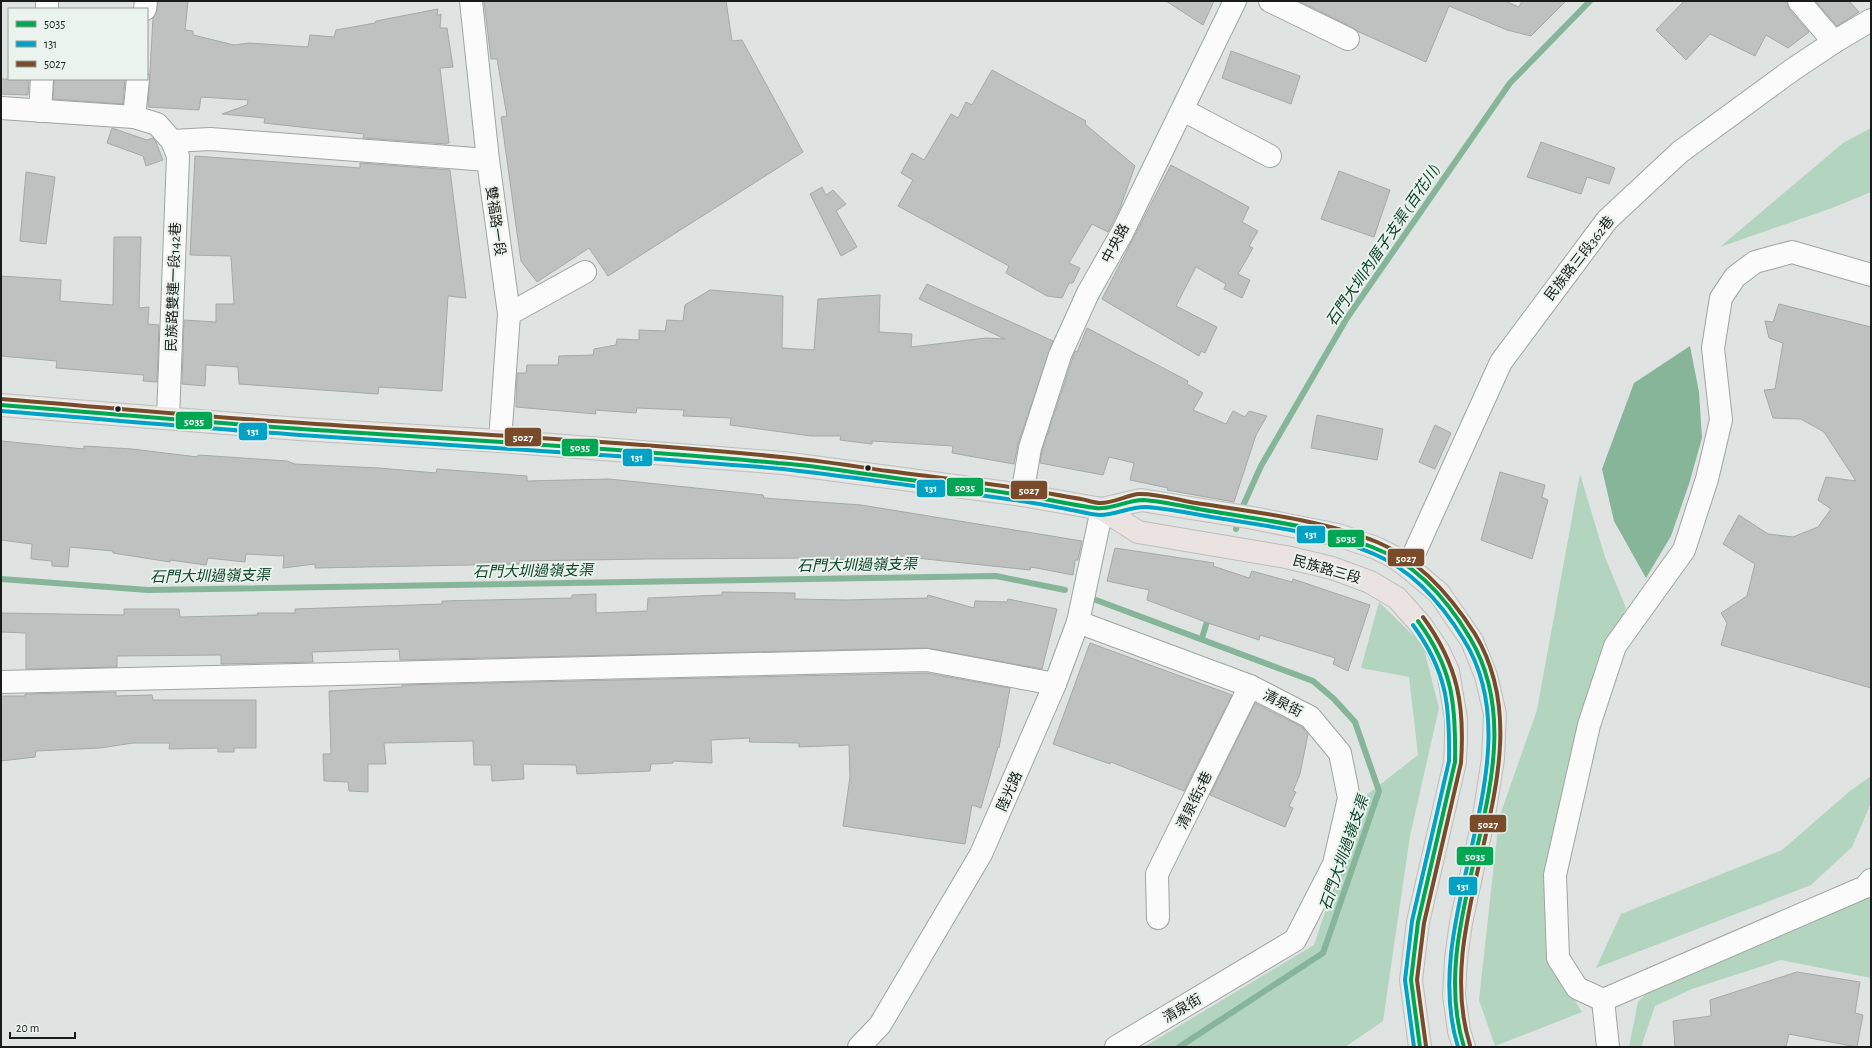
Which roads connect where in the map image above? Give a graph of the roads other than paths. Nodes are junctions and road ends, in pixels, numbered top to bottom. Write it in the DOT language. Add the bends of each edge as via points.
graph roads {
  1 [pos="471,1"];
  2 [pos="1235,1"];
  3 [pos="1270,1"];
  4 [pos="1799,1"];
  5 [pos="1871,20"];
  6 [pos="1348,39"];
  7 [pos="1834,42"];
  8 [pos="42,80"];
  9 [pos="138,80"];
  10 [pos="1,108"];
  11 [pos="40,110"];
  12 [pos="1183,110"];
  13 [pos="134,117"];
  14 [pos="175,149"];
  15 [pos="1270,156"];
  16 [pos="488,160"];
  17 [pos="585,272"];
  18 [pos="1871,275"];
  19 [pos="509,314"];
  20 [pos="1,405"];
  21 [pos="168,418"];
  22 [pos="500,441"];
  23 [pos="1022,495"];
  24 [pos="1102,509"];
  25 [pos="1408,567"];
  26 [pos="1078,622"];
  27 [pos="1,682"];
  28 [pos="1055,684"];
  29 [pos="1250,686"];
  30 [pos="1871,880"];
  31 [pos="1158,918"];
  32 [pos="1603,1000"];
  33 [pos="859,1047"];
  34 [pos="1116,1047"];
  35 [pos="1420,1047"];
  36 [pos="1464,1047"];
  37 [pos="1608,1047"];
  1 -- 16 [label="street, 雙福路一段"];
  2 -- 12 [label="street, 中央路"];
  3 -- 6 [label="street"];
  4 -- 7 [label="street"];
  5 -- 7 [label="street, 民族路三段362巷"];
  7 -- 25 [label="street, 民族路三段362巷" via="1680,152 1607,220 1500,362"];
  8 -- 11 [label="street"];
  9 -- 13 [label="street"];
  10 -- 11 [label="street"];
  11 -- 13 [label="street"];
  12 -- 15 [label="street"];
  12 -- 23 [label="street, 中央路" via="1122,232 1088,293 1060,355 1030,448"];
  13 -- 14 [label="street" via="157,124"];
  14 -- 16 [label="street" via="210,139"];
  14 -- 21 [label="street, 民族路雙連一段142巷"];
  16 -- 19 [label="street, 雙福路一段"];
  17 -- 19 [label="street"];
  18 -- 32 [label="street" via="1792,252 1755,262 1735,277 1721,298 1713,348 1721,420 1707,479 1684,550 1615,646 1589,725 1555,875 1558,958 1577,988"];
  19 -- 22 [label="street, 雙福路一段"];
  20 -- 21 [label="main road, 民族路三段"];
  21 -- 22 [label="main road, 民族路三段"];
  22 -- 23 [label="main road, 民族路三段" via="783,463"];
  23 -- 24 [label="main road, 民族路三段"];
  24 -- 25 [label="main road, 民族路三段" via="1141,500 1252,518 1338,535 1394,556"];
  24 -- 26 [label="street, 陸光路"];
  24 -- 35 [label="main road, 民族路三段" via="1138,532 1286,557 1332,568 1370,582 1401,603 1421,625 1438,650 1448,671 1454,711 1455,762 1414,949 1411,980"];
  25 -- 36 [label="main road, 民族路三段" via="1439,593 1472,641 1486,676 1494,714 1493,759 1456,958 1454,995"];
  26 -- 28 [label="street, 陸光路"];
  26 -- 29 [label="street, 清泉街"];
  27 -- 28 [label="street" via="927,660"];
  28 -- 33 [label="street, 陸光路" via="981,854 880,1025"];
  29 -- 31 [label="street, 清泉街5巷" via="1157,874"];
  29 -- 34 [label="street, 清泉街" via="1310,717 1340,753 1349,798 1334,864 1295,940"];
  30 -- 32 [label="street" via="1865,887"];
  32 -- 37 [label="street"];
}
